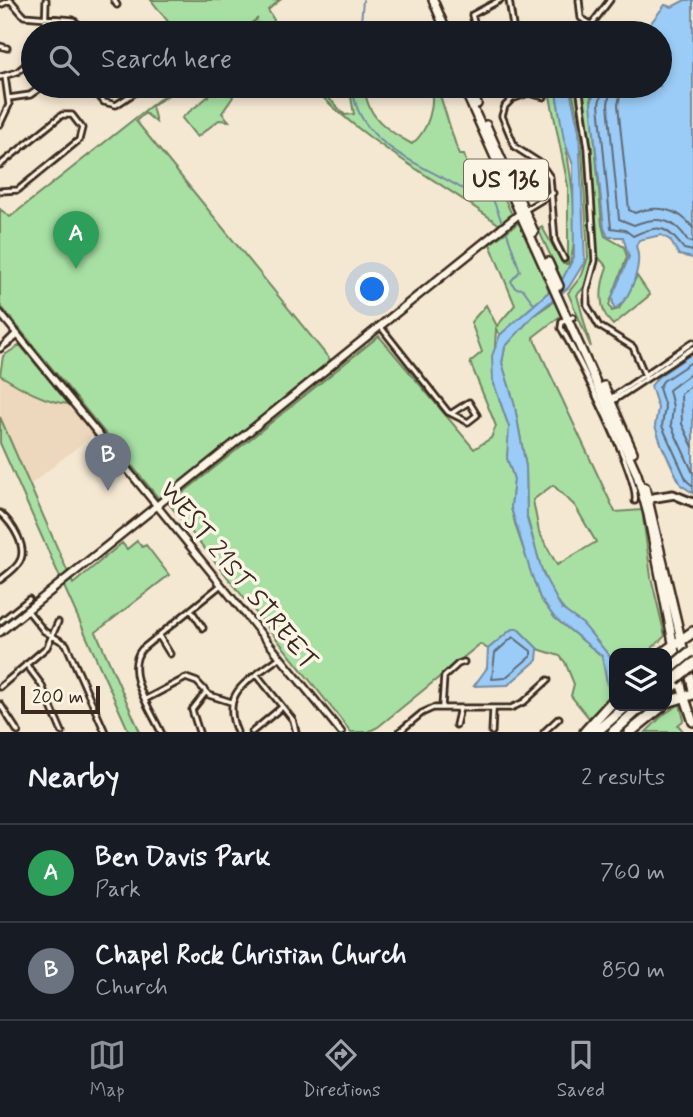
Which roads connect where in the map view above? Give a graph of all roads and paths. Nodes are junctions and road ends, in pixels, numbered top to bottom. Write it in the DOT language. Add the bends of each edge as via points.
graph roads {
  1 [pos="11,0"];
  2 [pos="46,0"];
  3 [pos="114,0"];
  4 [pos="433,0"];
  5 [pos="500,0"];
  6 [pos="509,0"];
  7 [pos="610,0"];
  8 [pos="580,1"];
  9 [pos="0,5"];
  10 [pos="117,5"];
  11 [pos="45,19"];
  12 [pos="74,21"];
  13 [pos="440,21"];
  14 [pos="474,21"];
  15 [pos="512,21"];
  16 [pos="586,21"];
  17 [pos="592,21"];
  18 [pos="0,46"];
  19 [pos="8,48"];
  20 [pos="21,69"];
  21 [pos="3,76"];
  22 [pos="21,96"];
  23 [pos="9,98"];
  24 [pos="103,98"];
  25 [pos="130,98"];
  26 [pos="471,98"];
  27 [pos="516,98"];
  28 [pos="581,98"];
  29 [pos="0,124"];
  30 [pos="0,165"];
  31 [pos="0,191"];
  32 [pos="552,193"];
  33 [pos="552,201"];
  34 [pos="542,202"];
  35 [pos="523,211"];
  36 [pos="564,259"];
  37 [pos="0,313"];
  38 [pos="570,317"];
  39 [pos="380,327"];
  40 [pos="17,334"];
  41 [pos="693,342"];
  42 [pos="693,348"];
  43 [pos="0,349"];
  44 [pos="645,377"];
  45 [pos="609,402"];
  46 [pos="452,413"];
  47 [pos="647,499"];
  48 [pos="635,501"];
  49 [pos="693,503"];
  50 [pos="157,506"];
  51 [pos="0,513"];
  52 [pos="0,580"];
  53 [pos="221,585"];
  54 [pos="29,599"];
  55 [pos="27,610"];
  56 [pos="191,610"];
  57 [pos="58,622"];
  58 [pos="1,628"];
  59 [pos="203,628"];
  60 [pos="693,632"];
  61 [pos="53,635"];
  62 [pos="159,636"];
  63 [pos="682,640"];
  64 [pos="673,646"];
  65 [pos="670,648"];
  66 [pos="692,650"];
  67 [pos="170,654"];
  68 [pos="280,657"];
  69 [pos="464,662"];
  70 [pos="26,664"];
  71 [pos="693,664"];
  72 [pos="672,667"];
  73 [pos="693,671"];
  74 [pos="257,676"];
  75 [pos="548,680"];
  76 [pos="673,682"];
  77 [pos="0,687"];
  78 [pos="206,692"];
  79 [pos="690,693"];
  80 [pos="146,699"];
  81 [pos="672,700"];
  82 [pos="231,702"];
  83 [pos="0,704"];
  84 [pos="282,707"];
  85 [pos="442,707"];
  86 [pos="460,708"];
  87 [pos="493,709"];
  88 [pos="609,709"];
  89 [pos="619,711"];
  90 [pos="636,711"];
  91 [pos="639,711"];
  92 [pos="656,711"];
  93 [pos="633,714"];
  94 [pos="559,718"];
  95 [pos="693,722"];
  96 [pos="600,724"];
  97 [pos="456,725"];
  98 [pos="401,731"];
  99 [pos="18,732"];
  100 [pos="62,732"];
  101 [pos="106,732"];
  102 [pos="161,732"];
  103 [pos="199,732"];
  104 [pos="237,732"];
  105 [pos="252,732"];
  106 [pos="296,732"];
  107 [pos="341,732"];
  108 [pos="492,732"];
  109 [pos="544,732"];
  110 [pos="585,732"];
  111 [pos="613,732"];
  112 [pos="630,732"];
  1 -- 9 [label="street"];
  1 -- 11 [label="street" via="24,16"];
  2 -- 11 [label="street"];
  3 -- 10 [label="street"];
  4 -- 13 [label="main road"];
  5 -- 14 [label="street" via="472,15"];
  6 -- 15 [label="street"];
  7 -- 17 [label="street"];
  8 -- 16 [label="street" via="581,18"];
  11 -- 12 [label="street"];
  18 -- 19 [label="street"];
  20 -- 21 [label="street"];
  21 -- 23 [label="street"];
  22 -- 23 [label="street"];
  23 -- 29 [label="street"];
  24 -- 25 [label="street" via="110,105"];
  26 -- 35 [label="main road, US 136"];
  27 -- 32 [label="street" via="503,107 502,117 514,146 547,170"];
  28 -- 44 [label="street" via="595,261 587,305 597,324 633,347"];
  30 -- 31 [label="street" via="62,115 74,116 83,132 18,190"];
  32 -- 33 [label="street"];
  32 -- 34 [label="street"];
  33 -- 34 [label="street"];
  33 -- 36 [label="street" via="555,241"];
  34 -- 35 [label="street"];
  35 -- 38 [label="main road, US 136"];
  35 -- 39 [label="main road"];
  37 -- 40 [label="street, WEST 21ST STREET"];
  38 -- 45 [label="main road, US 136"];
  38 -- 48 [label="street" via="561,329 617,443"];
  39 -- 46 [label="street"];
  39 -- 50 [label="main road"];
  40 -- 43 [label="street"];
  40 -- 50 [label="street, WEST 21ST STREET"];
  41 -- 44 [label="street"];
  42 -- 44 [label="street"];
  44 -- 45 [label="street"];
  45 -- 47 [label="main road, US 136"];
  46 -- 46 [label="street" via="468,422 477,415 469,402"];
  47 -- 49 [label="street" via="673,496"];
  47 -- 63 [label="main road, US 136"];
  47 -- 64 [label="main road, US 136"];
  50 -- 53 [label="street, WEST 21ST STREET"];
  50 -- 55 [label="main road"];
  51 -- 52 [label="street" via="18,539 22,554 18,565"];
  53 -- 56 [label="street"];
  53 -- 68 [label="street, WEST 21ST STREET"];
  54 -- 58 [label="street"];
  55 -- 58 [label="main road"];
  55 -- 61 [label="street"];
  56 -- 59 [label="street"];
  56 -- 62 [label="street"];
  57 -- 61 [label="street"];
  60 -- 63 [label="highway"];
  61 -- 70 [label="street" via="45,649"];
  61 -- 101 [label="street" via="67,646"];
  62 -- 67 [label="street"];
  62 -- 80 [label="street" via="140,651 134,664"];
  63 -- 64 [label="highway"];
  63 -- 79 [label="main road, US 136"];
  64 -- 65 [label="highway"];
  64 -- 79 [label="main road, US 136"];
  66 -- 72 [label="highway, bridge"];
  68 -- 74 [label="street"];
  68 -- 107 [label="street, WEST 21ST STREET"];
  69 -- 85 [label="street" via="445,675"];
  70 -- 77 [label="street"];
  70 -- 100 [label="street" via="41,684"];
  71 -- 76 [label="highway, bridge"];
  73 -- 76 [label="highway, bridge"];
  74 -- 82 [label="street" via="235,693"];
  74 -- 84 [label="street"];
  75 -- 87 [label="street" via="521,704"];
  78 -- 80 [label="street" via="194,680 183,678"];
  78 -- 82 [label="street"];
  78 -- 103 [label="street" via="192,710"];
  79 -- 81 [label="highway"];
  79 -- 95 [label="main road"];
  80 -- 102 [label="street"];
  82 -- 104 [label="street"];
  83 -- 99 [label="street"];
  84 -- 105 [label="street"];
  84 -- 106 [label="street"];
  85 -- 86 [label="street"];
  85 -- 98 [label="street" via="426,710"];
  86 -- 87 [label="street"];
  86 -- 97 [label="street"];
  87 -- 108 [label="street"];
  88 -- 96 [label="highway"];
  89 -- 96 [label="highway"];
  90 -- 93 [label="highway"];
  91 -- 93 [label="highway"];
  92 -- 112 [label="highway"];
  93 -- 111 [label="highway"];
  94 -- 109 [label="street"];
  96 -- 110 [label="highway"];
}
